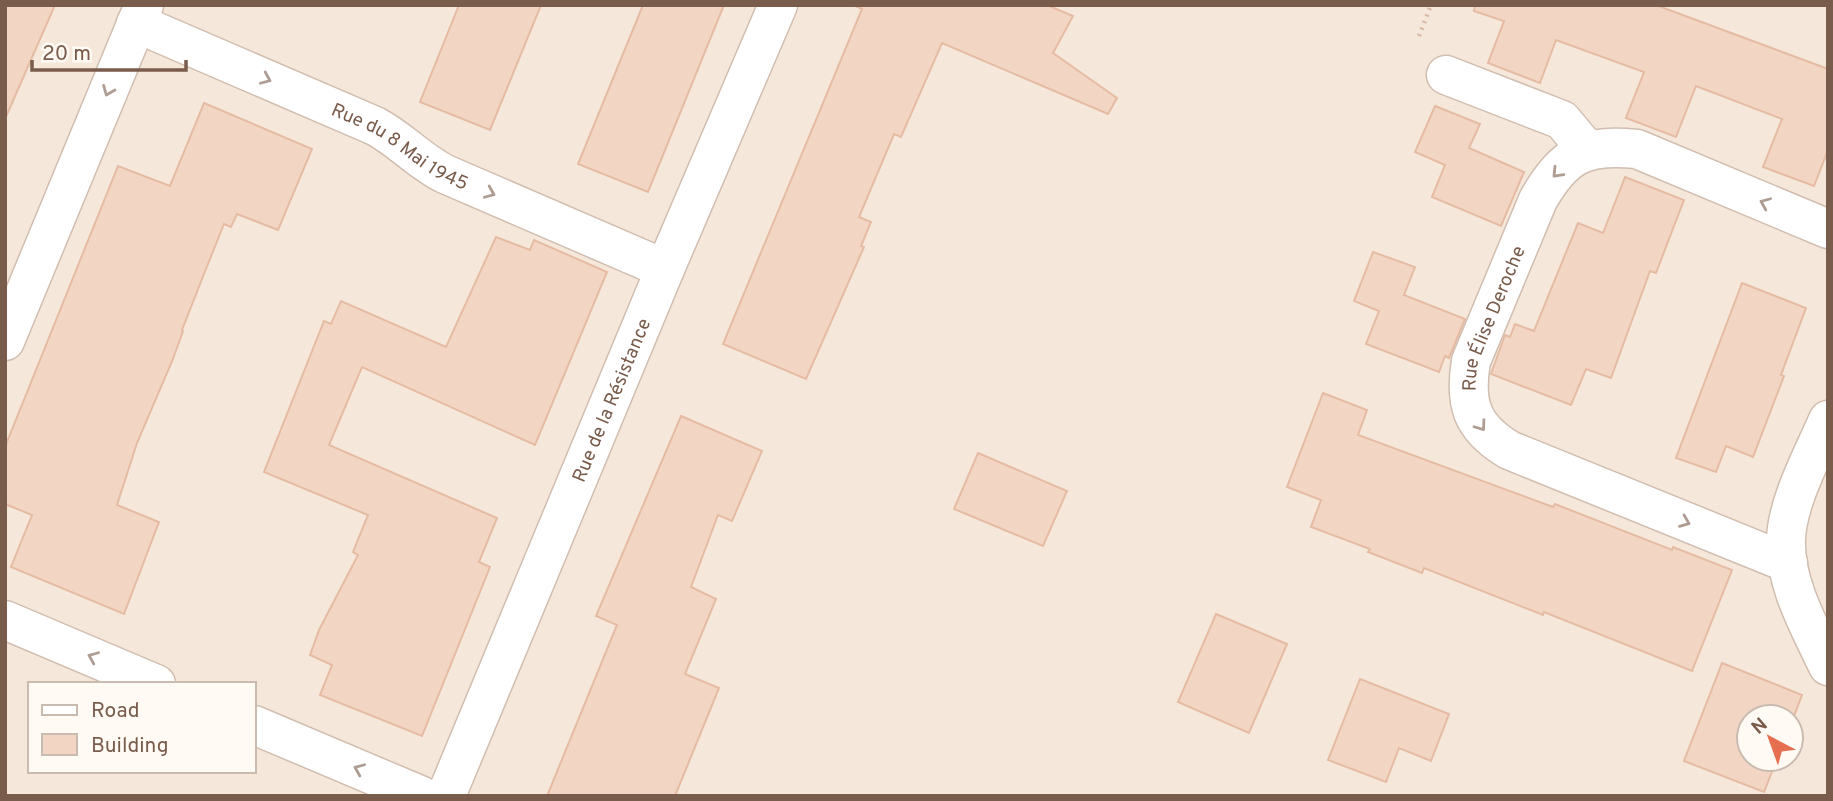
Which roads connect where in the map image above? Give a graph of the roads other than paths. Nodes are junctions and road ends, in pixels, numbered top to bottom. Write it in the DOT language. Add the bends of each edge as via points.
graph roads {
  1 [pos="778,5"];
  2 [pos="140,14"];
  3 [pos="1446,75"];
  4 [pos="1587,150"];
  5 [pos="1828,229"];
  6 [pos="665,268"];
  7 [pos="5,341"];
  8 [pos="1828,420"];
  9 [pos="1788,563"];
  10 [pos="5,620"];
  11 [pos="1828,666"];
  12 [pos="151,682"];
  13 [pos="256,726"];
  14 [pos="422,796"];
  15 [pos="446,796"];
  1 -- 6 [label="street, Rue de la Résistance"];
  2 -- 6 [label="street, Rue du 8 Mai 1945, one-way" via="375,126 445,174"];
  2 -- 7 [label="street, Rue du 8 Mai 1945, one-way"];
  3 -- 4 [label="street" via="1562,120"];
  5 -- 4 [label="street, one-way" via="1637,149 1606,146"];
  4 -- 9 [label="street, Rue Élise Deroche, one-way" via="1550,178 1538,200 1471,361 1470,409 1481,428 1508,450"];
  6 -- 15 [label="street, Rue de la Résistance"];
  8 -- 9 [label="street" via="1794,502 1786,536"];
  9 -- 11 [label="street" via="1801,610"];
  12 -- 10 [label="street, one-way"];
  14 -- 13 [label="street, one-way"];
}
